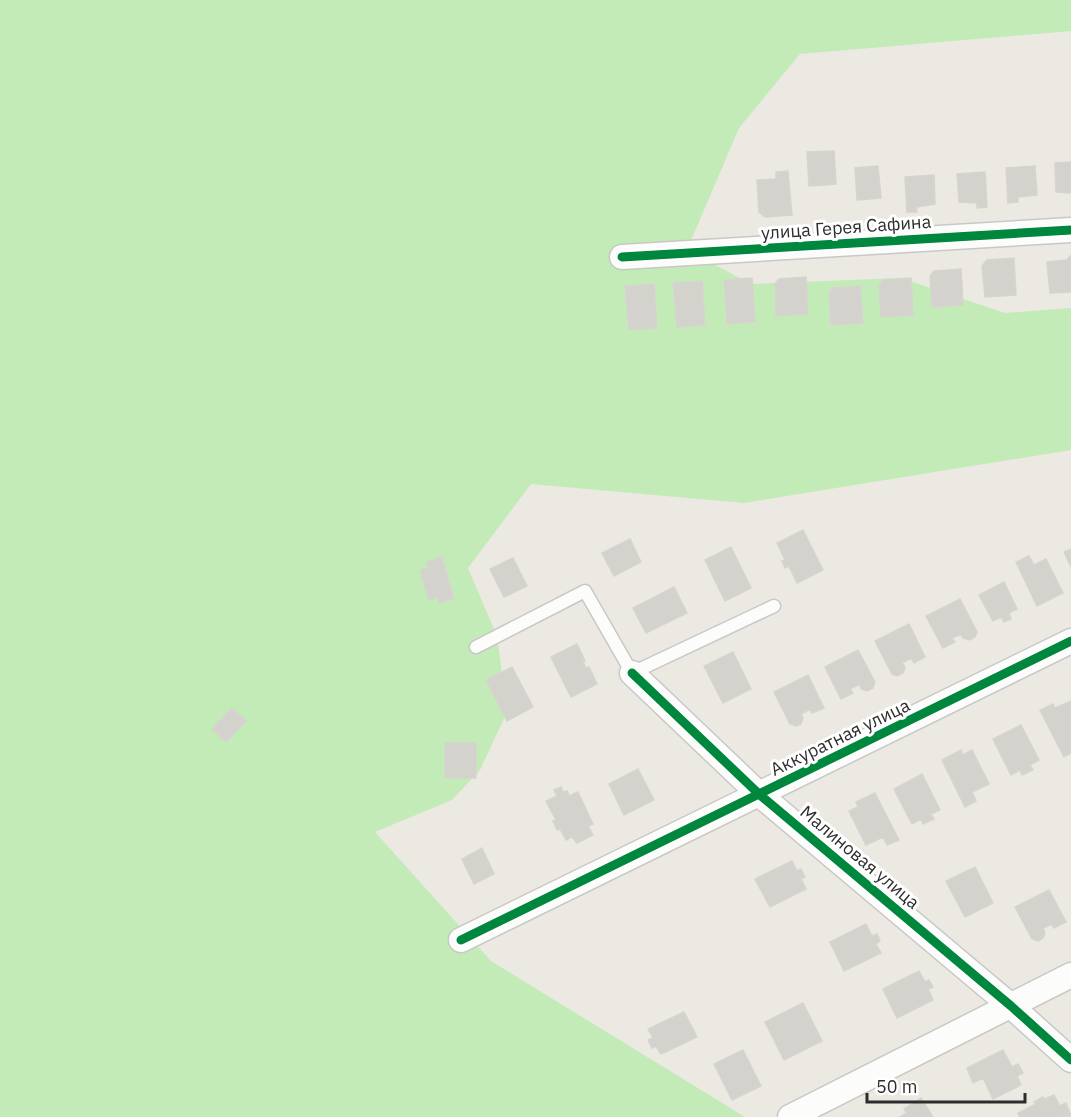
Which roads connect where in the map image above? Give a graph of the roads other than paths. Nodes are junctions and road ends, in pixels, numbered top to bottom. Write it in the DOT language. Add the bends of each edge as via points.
graph roads {
  1 [pos="1071,230"];
  2 [pos="622,257"];
  3 [pos="774,606"];
  4 [pos="1071,641"];
  5 [pos="476,647"];
  6 [pos="632,673"];
  7 [pos="760,795"];
  8 [pos="461,940"];
  9 [pos="1071,975"];
  10 [pos="1011,1006"];
  11 [pos="1071,1060"];
  12 [pos="790,1117"];
  1 -- 2 [label="street, улица Герея Сафина"];
  3 -- 6 [label="lane"];
  4 -- 7 [label="street, Аккуратная улица"];
  5 -- 6 [label="lane" via="585,591"];
  6 -- 7 [label="street, Малиновая улица"];
  7 -- 8 [label="street, Аккуратная улица"];
  7 -- 10 [label="street, Малиновая улица"];
  9 -- 10 [label="street"];
  10 -- 11 [label="street, Малиновая улица"];
  10 -- 12 [label="street"];
}
